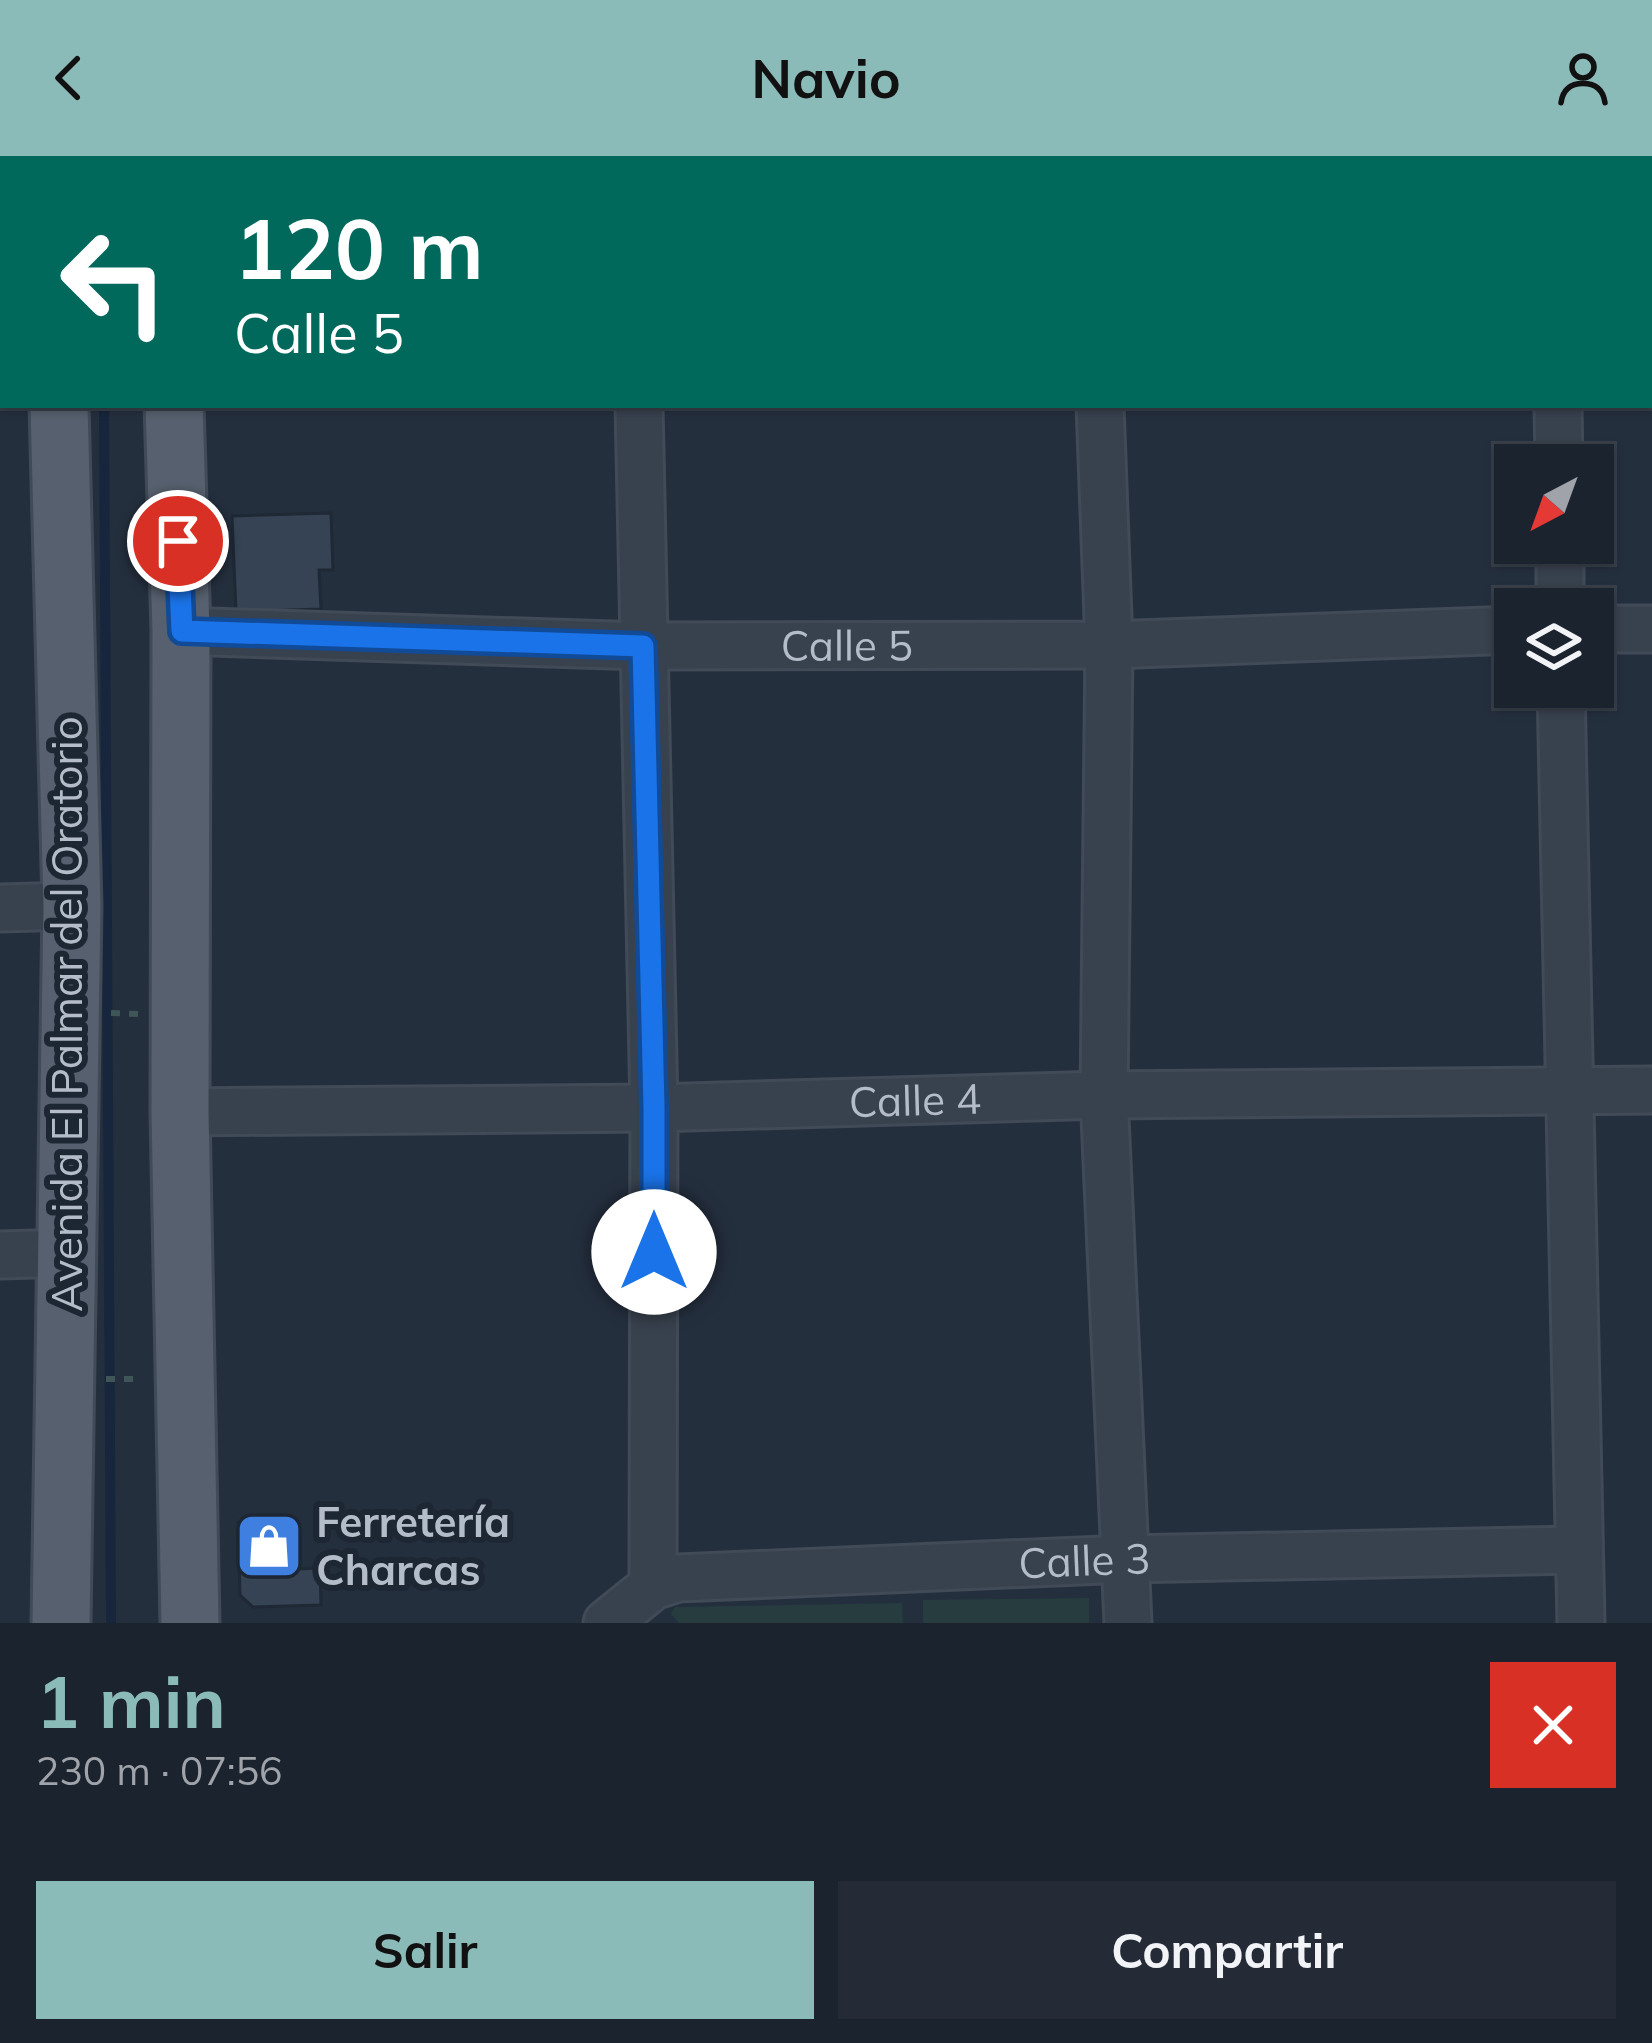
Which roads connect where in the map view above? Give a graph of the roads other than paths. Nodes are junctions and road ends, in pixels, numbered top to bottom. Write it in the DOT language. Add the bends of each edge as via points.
graph roads {
  1 [pos="59,408"];
  2 [pos="174,408"];
  3 [pos="639,408"];
  4 [pos="1100,408"];
  5 [pos="1558,408"];
  6 [pos="1559,444"];
  7 [pos="1614,628"];
  8 [pos="1652,629"];
  9 [pos="182,631"];
  10 [pos="1494,631"];
  11 [pos="1108,645"];
  12 [pos="643,646"];
  13 [pos="1561,708"];
  14 [pos="72,906"];
  15 [pos="0,908"];
  16 [pos="1652,1090"];
  17 [pos="1568,1091"];
  18 [pos="1104,1095"];
  19 [pos="654,1108"];
  20 [pos="180,1112"];
  21 [pos="70,1252"];
  22 [pos="0,1256"];
  23 [pos="1578,1550"];
  24 [pos="1126,1559"];
  25 [pos="652,1586"];
  26 [pos="61,1623"];
  27 [pos="190,1623"];
  28 [pos="607,1623"];
  29 [pos="1128,1623"];
  30 [pos="1581,1623"];
  1 -- 14 [label="main road, Avenida El Palmar del Oratorio"];
  2 -- 9 [label="main road"];
  3 -- 12 [label="street"];
  4 -- 11 [label="street"];
  5 -- 6 [label="street"];
  7 -- 8 [label="street"];
  9 -- 12 [label="street, Calle 5"];
  9 -- 20 [label="main road"];
  10 -- 11 [label="street, Calle 5"];
  11 -- 12 [label="street, Calle 5"];
  11 -- 18 [label="street"];
  12 -- 19 [label="street"];
  13 -- 17 [label="street"];
  14 -- 15 [label="street"];
  14 -- 21 [label="main road, Avenida El Palmar del Oratorio"];
  16 -- 17 [label="street, Calle 4"];
  17 -- 18 [label="street, Calle 4"];
  17 -- 23 [label="street"];
  18 -- 19 [label="street, Calle 4"];
  18 -- 24 [label="street"];
  19 -- 20 [label="street, Calle 4"];
  19 -- 25 [label="street"];
  20 -- 27 [label="main road"];
  21 -- 22 [label="street"];
  21 -- 26 [label="main road, Avenida El Palmar del Oratorio"];
  23 -- 24 [label="street, Calle 3"];
  23 -- 30 [label="street"];
  24 -- 25 [label="street, Calle 3" via="678,1578"];
  24 -- 29 [label="street"];
  25 -- 28 [label="street"];
}
